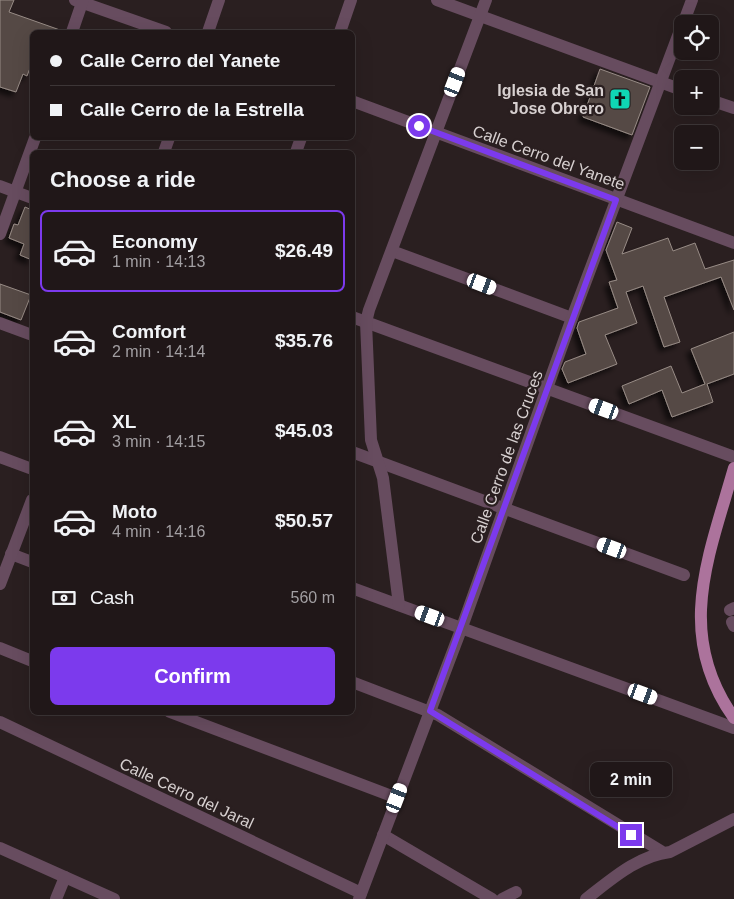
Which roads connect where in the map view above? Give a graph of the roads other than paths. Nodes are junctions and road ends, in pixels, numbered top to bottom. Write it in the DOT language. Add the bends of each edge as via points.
graph roads {
  1 [pos="219,0"];
  2 [pos="352,0"];
  3 [pos="437,0"];
  4 [pos="486,0"];
  5 [pos="692,0"];
  6 [pos="80,1"];
  7 [pos="686,15"];
  8 [pos="480,16"];
  9 [pos="73,30"];
  10 [pos="160,30"];
  11 [pos="209,30"];
  12 [pos="341,30"];
  13 [pos="674,49"];
  14 [pos="662,82"];
  15 [pos="674,87"];
  16 [pos="355,102"];
  17 [pos="719,103"];
  18 [pos="734,108"];
  19 [pos="436,132"];
  20 [pos="30,152"];
  21 [pos="0,186"];
  22 [pos="16,192"];
  23 [pos="30,197"];
  24 [pos="616,200"];
  25 [pos="0,234"];
  26 [pos="734,243"];
  27 [pos="392,251"];
  28 [pos="355,318"];
  29 [pos="572,318"];
  30 [pos="366,322"];
  31 [pos="0,323"];
  32 [pos="30,334"];
  33 [pos="548,389"];
  34 [pos="355,453"];
  35 [pos="0,457"];
  36 [pos="734,457"];
  37 [pos="376,461"];
  38 [pos="30,468"];
  39 [pos="734,468"];
  40 [pos="30,505"];
  41 [pos="504,508"];
  42 [pos="11,554"];
  43 [pos="30,561"];
  44 [pos="684,574"];
  45 [pos="0,584"];
  46 [pos="355,589"];
  47 [pos="399,605"];
  48 [pos="462,627"];
  49 [pos="0,648"];
  50 [pos="30,660"];
  51 [pos="355,683"];
  52 [pos="430,711"];
  53 [pos="178,715"];
  54 [pos="734,718"];
  55 [pos="0,722"];
  56 [pos="734,728"];
  57 [pos="397,798"];
  58 [pos="734,819"];
  59 [pos="383,835"];
  60 [pos="0,848"];
  61 [pos="661,851"];
  62 [pos="65,877"];
  63 [pos="516,892"];
  64 [pos="360,896"];
  65 [pos="56,899"];
  66 [pos="114,899"];
  67 [pos="492,899"];
  68 [pos="502,899"];
  69 [pos="586,899"];
  1 -- 11 [label="street"];
  2 -- 12 [label="street"];
  3 -- 8 [label="street"];
  4 -- 8 [label="street"];
  5 -- 7 [label="street, Calle Cerro de las Cruces"];
  6 -- 9 [label="street"];
  6 -- 10 [label="street"];
  8 -- 14 [label="street"];
  8 -- 19 [label="street"];
  13 -- 14 [label="street, Calle Cerro de las Cruces"];
  14 -- 15 [label="street"];
  14 -- 24 [label="street, Calle Cerro de las Cruces"];
  16 -- 19 [label="street, Calle Cerro del Yanete"];
  17 -- 18 [label="street"];
  19 -- 24 [label="street, Calle Cerro del Yanete"];
  19 -- 27 [label="street"];
  20 -- 22 [label="street"];
  21 -- 22 [label="street"];
  22 -- 23 [label="street"];
  22 -- 25 [label="street"];
  24 -- 26 [label="street, Calle Cerro del Yanete"];
  24 -- 29 [label="street, Calle Cerro de las Cruces"];
  27 -- 29 [label="street"];
  27 -- 30 [label="street"];
  28 -- 30 [label="street"];
  29 -- 33 [label="street, Calle Cerro de las Cruces"];
  30 -- 33 [label="street"];
  30 -- 37 [label="street" via="371,440"];
  31 -- 32 [label="street"];
  33 -- 36 [label="street"];
  33 -- 41 [label="street, Calle Cerro de las Cruces"];
  34 -- 37 [label="street"];
  35 -- 38 [label="street"];
  37 -- 41 [label="street"];
  37 -- 47 [label="street" via="383,478"];
  39 -- 54 [label="main road" via="708,560 699,609 706,660 720,696"];
  40 -- 42 [label="street"];
  41 -- 44 [label="street"];
  41 -- 48 [label="street, Calle Cerro de las Cruces"];
  42 -- 43 [label="street"];
  42 -- 45 [label="street"];
  46 -- 47 [label="street"];
  47 -- 48 [label="street"];
  48 -- 52 [label="street, Calle Cerro de las Cruces"];
  48 -- 56 [label="street"];
  49 -- 50 [label="street"];
  51 -- 52 [label="street"];
  52 -- 57 [label="street, Calle Cerro de las Cruces"];
  52 -- 61 [label="street"];
  53 -- 57 [label="street"];
  55 -- 64 [label="street, Calle Cerro del Jaral"];
  57 -- 59 [label="street, Calle Cerro de las Cruces"];
  58 -- 61 [label="street" via="670,852"];
  59 -- 64 [label="street, Calle Cerro de las Cruces"];
  59 -- 67 [label="street"];
  60 -- 62 [label="street"];
  61 -- 69 [label="street" via="618,873"];
  62 -- 65 [label="street"];
  62 -- 66 [label="street"];
  63 -- 68 [label="street"];
}
